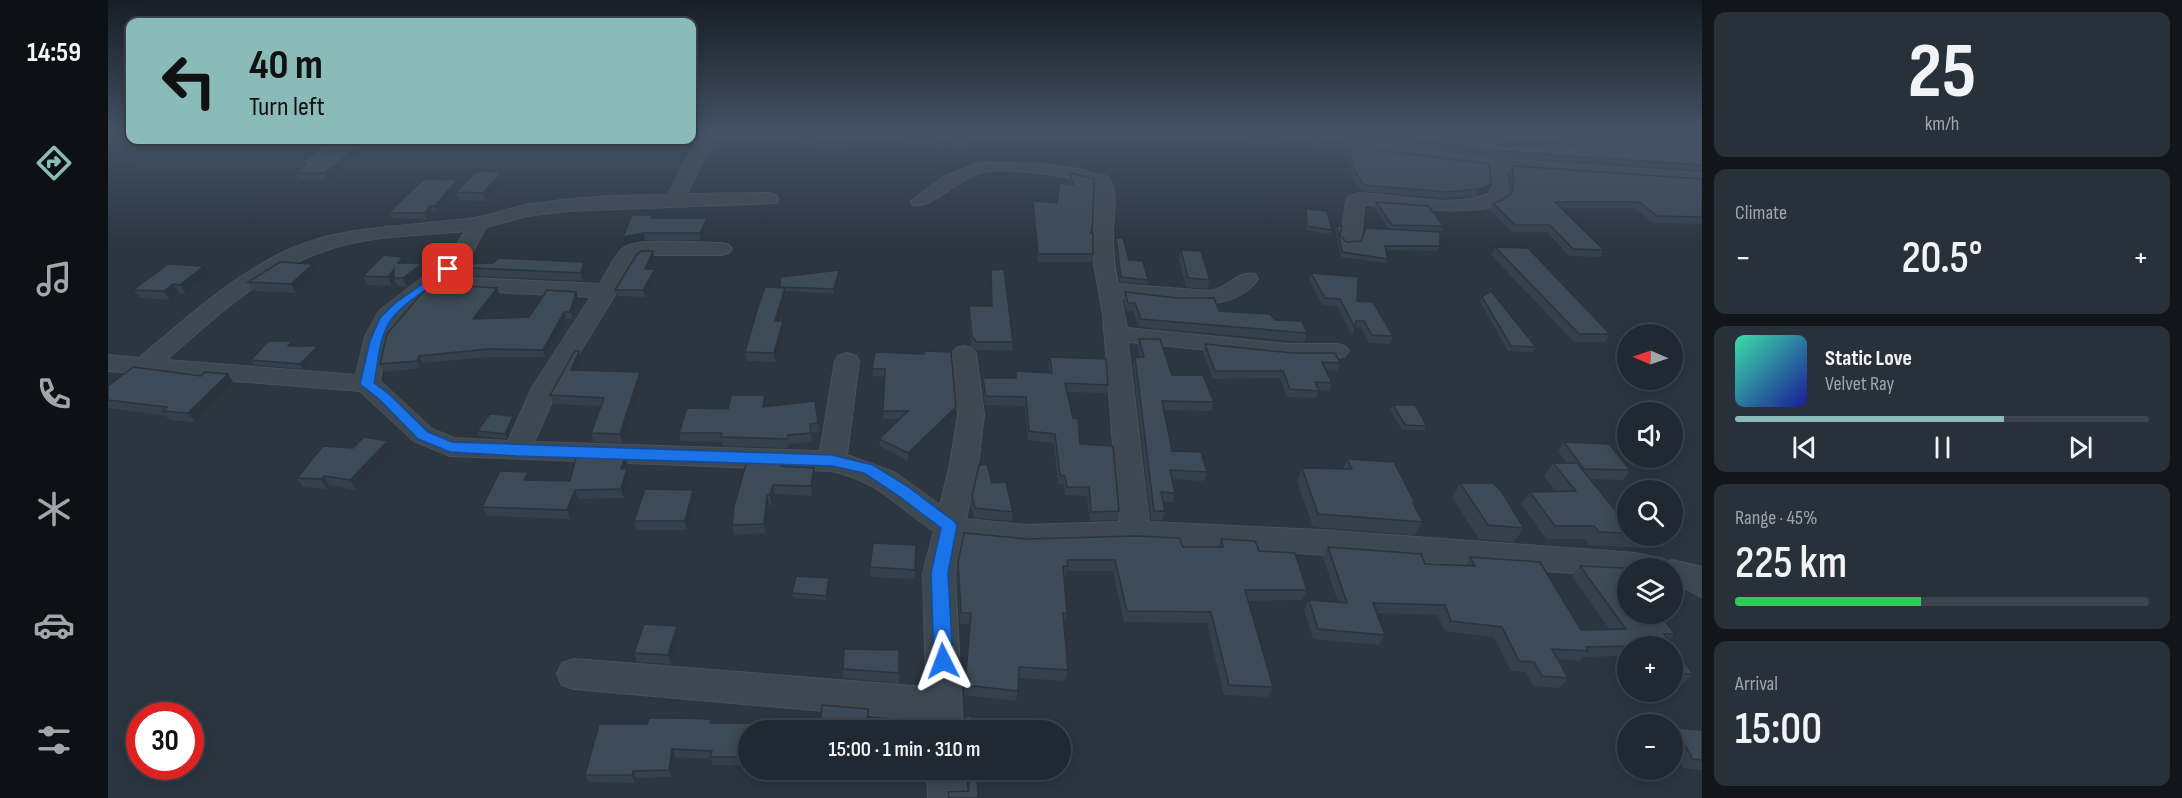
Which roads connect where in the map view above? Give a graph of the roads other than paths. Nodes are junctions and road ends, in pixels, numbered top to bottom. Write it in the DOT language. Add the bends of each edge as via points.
graph roads {
  1 [pos="689,170"];
  2 [pos="975,170"];
  3 [pos="1016,170"];
  4 [pos="1498,170"];
  5 [pos="1588,170"];
  6 [pos="1702,178"];
  7 [pos="769,199"];
  8 [pos="674,201"];
  9 [pos="920,201"];
  10 [pos="478,224"];
  11 [pos="1351,240"];
  12 [pos="722,249"];
  13 [pos="1247,279"];
  14 [pos="432,282"];
  15 [pos="1107,290"];
  16 [pos="606,291"];
  17 [pos="1116,334"];
  18 [pos="1337,351"];
  19 [pos="964,353"];
  20 [pos="847,362"];
  21 [pos="108,363"];
  22 [pos="143,366"];
  23 [pos="367,384"];
  24 [pos="517,451"];
  25 [pos="832,461"];
  26 [pos="950,526"];
  27 [pos="1135,533"];
  28 [pos="1617,564"];
  29 [pos="1683,575"];
  30 [pos="1702,584"];
  31 [pos="574,674"];
  32 [pos="945,718"];
  33 [pos="946,780"];
  34 [pos="947,798"];
  1 -- 8 [label="street"];
  2 -- 9 [label="street" via="942,184"];
  3 -- 15 [label="street" via="1102,181 1106,193 1102,232"];
  4 -- 11 [label="street" via="1500,196 1479,204 1359,199 1355,201"];
  5 -- 6 [label="street"];
  7 -- 8 [label="street"];
  8 -- 10 [label="street" via="537,209"];
  10 -- 14 [label="street" via="466,248"];
  10 -- 22 [label="street" via="357,238 298,253 245,283"];
  12 -- 16 [label="street" via="635,250"];
  13 -- 15 [label="street" via="1237,291 1222,297"];
  14 -- 16 [label="street"];
  14 -- 23 [label="street" via="384,320"];
  15 -- 17 [label="street"];
  16 -- 24 [label="street" via="546,386"];
  17 -- 18 [label="street" via="1289,351"];
  17 -- 27 [label="street"];
  19 -- 26 [label="street" via="971,415"];
  20 -- 25 [label="street"];
  21 -- 22 [label="street"];
  22 -- 23 [label="street"];
  23 -- 24 [label="street" via="423,435 450,447"];
  24 -- 25 [label="street"];
  25 -- 26 [label="street" via="868,469"];
  26 -- 27 [label="street" via="1001,535"];
  26 -- 32 [label="street" via="939,573"];
  27 -- 28 [label="street"];
  29 -- 30 [label="street"];
  31 -- 32 [label="street"];
  33 -- 34 [label="street"];
}
